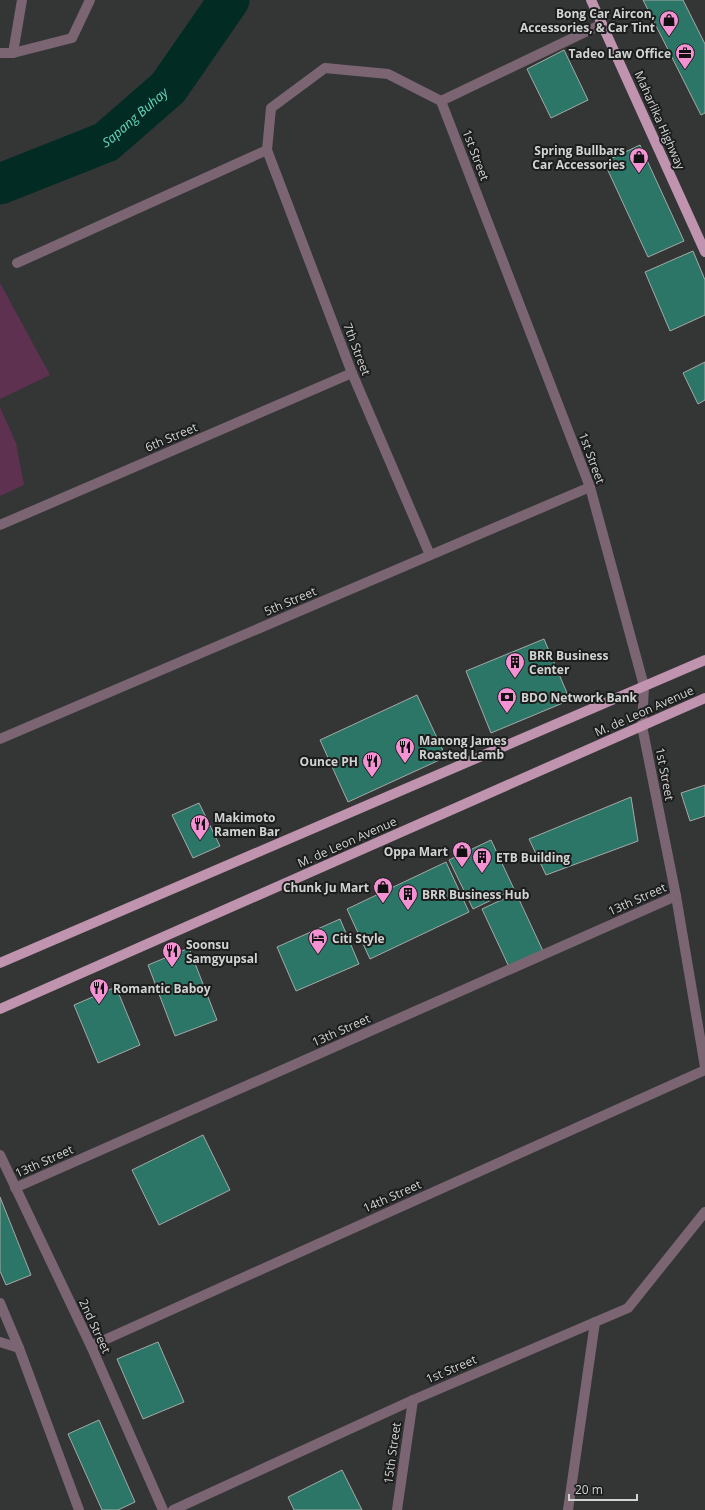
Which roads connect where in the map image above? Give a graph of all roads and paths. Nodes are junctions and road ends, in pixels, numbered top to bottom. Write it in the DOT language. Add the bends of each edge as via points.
graph roads {
  1 [pos="22,0"];
  2 [pos="90,0"];
  3 [pos="591,0"];
  4 [pos="602,24"];
  5 [pos="0,53"];
  6 [pos="13,53"];
  7 [pos="441,101"];
  8 [pos="267,150"];
  9 [pos="705,252"];
  10 [pos="17,263"];
  11 [pos="352,373"];
  12 [pos="590,487"];
  13 [pos="0,525"];
  14 [pos="430,555"];
  15 [pos="705,660"];
  16 [pos="644,686"];
  17 [pos="705,698"];
  18 [pos="642,726"];
  19 [pos="0,739"];
  20 [pos="676,896"];
  21 [pos="0,963"];
  22 [pos="0,1009"];
  23 [pos="705,1067"];
  24 [pos="705,1070"];
  25 [pos="0,1155"];
  26 [pos="15,1188"];
  27 [pos="705,1212"];
  28 [pos="0,1303"];
  29 [pos="595,1322"];
  30 [pos="0,1342"];
  31 [pos="90,1346"];
  32 [pos="19,1348"];
  33 [pos="413,1400"];
  34 [pos="79,1510"];
  35 [pos="163,1510"];
  36 [pos="173,1510"];
  37 [pos="398,1510"];
  38 [pos="568,1510"];
  1 -- 6 [label="street"];
  2 -- 6 [label="street" via="72,38"];
  3 -- 4 [label="main road, Maharlika Highway"];
  4 -- 7 [label="street"];
  4 -- 9 [label="main road, Maharlika Highway"];
  5 -- 6 [label="street"];
  7 -- 8 [label="street" via="388,74 325,68 271,108"];
  7 -- 12 [label="street, 1st Street"];
  8 -- 10 [label="street"];
  8 -- 11 [label="street, 7th Street"];
  11 -- 13 [label="street, 6th Street"];
  11 -- 14 [label="street, 7th Street"];
  12 -- 14 [label="street, 5th Street"];
  12 -- 16 [label="street, 1st Street"];
  14 -- 19 [label="street, 5th Street"];
  15 -- 16 [label="main road, M. de Leon Avenue"];
  16 -- 18 [label="street, 1st Street"];
  16 -- 21 [label="main road, M. de Leon Avenue"];
  17 -- 18 [label="main road, M. de Leon Avenue"];
  18 -- 20 [label="street, 1st Street"];
  18 -- 22 [label="main road, M. de Leon Avenue"];
  20 -- 23 [label="street, 1st Street"];
  20 -- 26 [label="street, 13th Street"];
  24 -- 31 [label="street, 14th Street"];
  25 -- 26 [label="street, 2nd Street"];
  26 -- 31 [label="street, 2nd Street"];
  27 -- 29 [label="street, 1st Street" via="628,1308"];
  28 -- 32 [label="street"];
  29 -- 33 [label="street, 1st Street"];
  29 -- 38 [label="street"];
  30 -- 32 [label="street"];
  31 -- 35 [label="street, 2nd Street"];
  32 -- 34 [label="street"];
  33 -- 36 [label="street, 1st Street"];
  33 -- 37 [label="street, 15th Street"];
}
